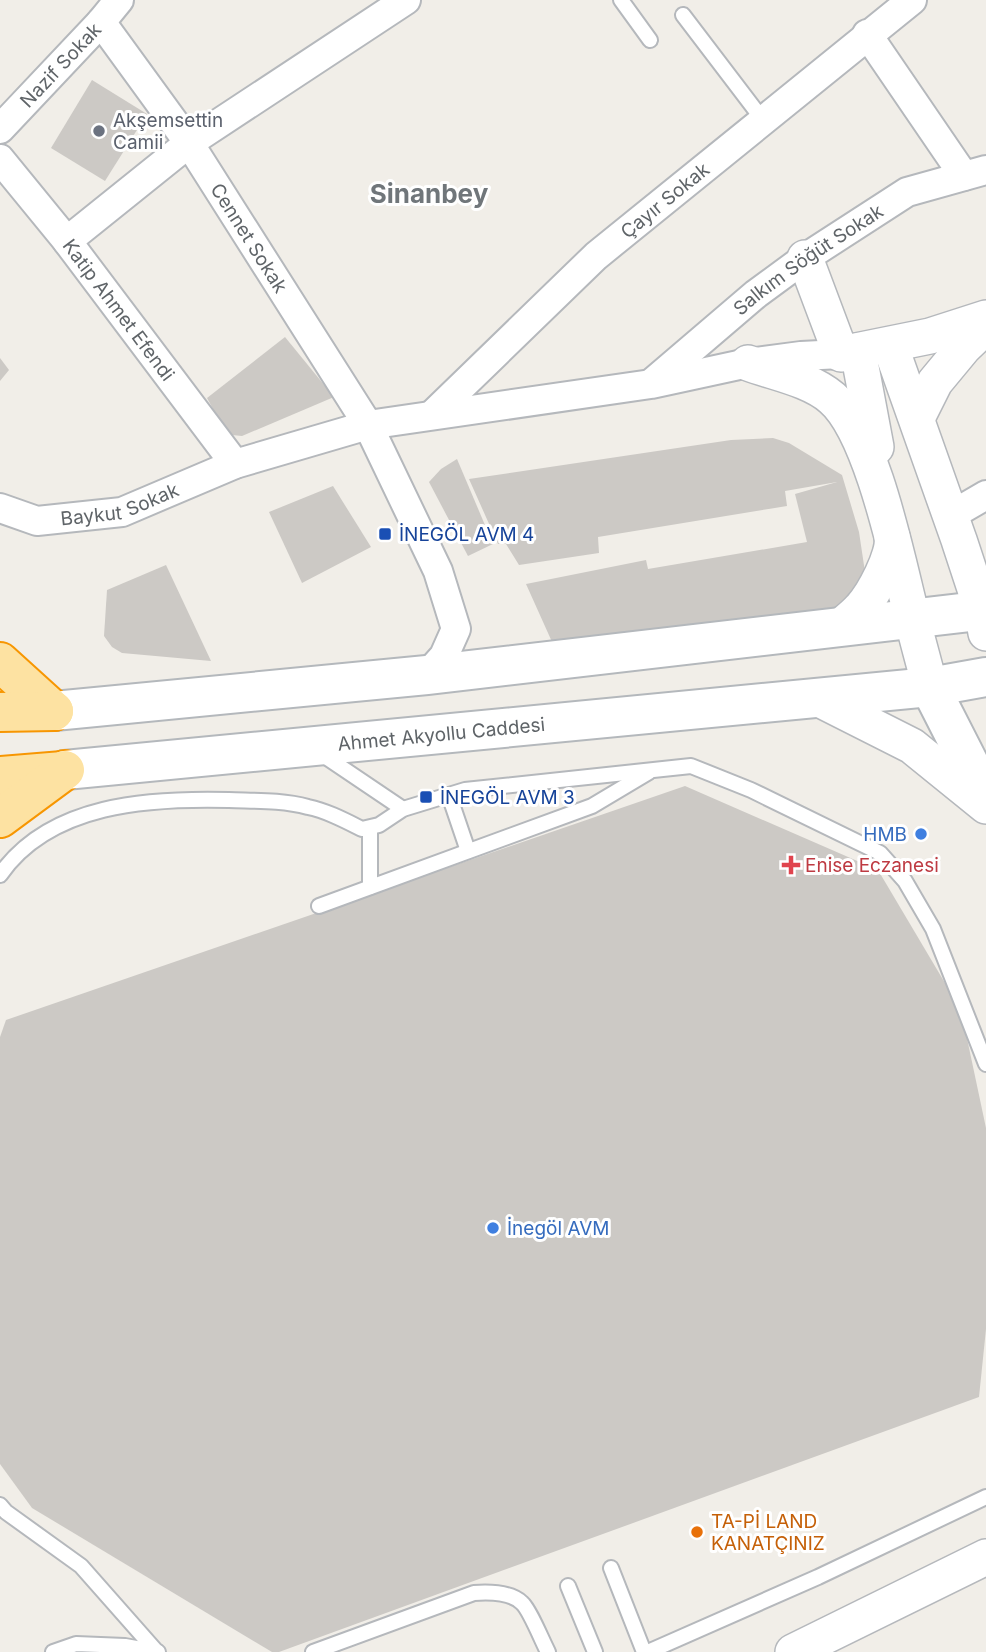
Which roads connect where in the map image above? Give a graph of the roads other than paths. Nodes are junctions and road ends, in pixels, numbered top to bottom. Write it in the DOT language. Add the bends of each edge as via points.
graph roads {
  1 [pos="119,0"];
  2 [pos="406,0"];
  3 [pos="621,0"];
  4 [pos="912,0"];
  5 [pos="683,15"];
  6 [pos="101,22"];
  7 [pos="867,34"];
  8 [pos="650,40"];
  9 [pos="763,120"];
  10 [pos="0,129"];
  11 [pos="189,143"];
  12 [pos="0,159"];
  13 [pos="975,173"];
  14 [pos="67,241"];
  15 [pos="804,258"];
  16 [pos="986,318"];
  17 [pos="986,326"];
  18 [pos="863,350"];
  19 [pos="748,363"];
  20 [pos="651,384"];
  21 [pos="432,415"];
  22 [pos="917,418"];
  23 [pos="368,425"];
  24 [pos="235,464"];
  25 [pos="986,495"];
  26 [pos="0,508"];
  27 [pos="954,528"];
  28 [pos="893,543"];
  29 [pos="986,562"];
  30 [pos="985,618"];
  31 [pos="912,619"];
  32 [pos="840,628"];
  33 [pos="456,629"];
  34 [pos="0,662"];
  35 [pos="488,668"];
  36 [pos="427,675"];
  37 [pos="986,677"];
  38 [pos="930,687"];
  39 [pos="817,698"];
  40 [pos="54,710"];
  41 [pos="0,712"];
  42 [pos="310,747"];
  43 [pos="653,769"];
  44 [pos="65,770"];
  45 [pos="0,776"];
  46 [pos="449,795"];
  47 [pos="986,797"];
  48 [pos="986,806"];
  49 [pos="403,809"];
  50 [pos="0,818"];
  51 [pos="370,828"];
  52 [pos="468,851"];
  53 [pos="0,875"];
  54 [pos="370,887"];
  55 [pos="319,906"];
  56 [pos="986,1064"];
  57 [pos="986,1497"];
  58 [pos="0,1505"];
  59 [pos="985,1563"];
  60 [pos="611,1569"];
  61 [pos="568,1586"];
  62 [pos="53,1652"];
  63 [pos="158,1652"];
  64 [pos="313,1652"];
  65 [pos="548,1652"];
  66 [pos="595,1652"];
  67 [pos="646,1652"];
  68 [pos="793,1652"];
  1 -- 6 [label="street, Nazif Sokak"];
  2 -- 11 [label="street"];
  3 -- 8 [label="lane"];
  4 -- 7 [label="street, Çayır Sokak"];
  5 -- 9 [label="lane"];
  6 -- 10 [label="street, Nazif Sokak"];
  6 -- 11 [label="street, Cennet Sokak"];
  7 -- 9 [label="street, Çayır Sokak"];
  7 -- 13 [label="street"];
  9 -- 21 [label="street, Çayır Sokak" via="596,256"];
  11 -- 14 [label="street"];
  11 -- 23 [label="street, Cennet Sokak"];
  12 -- 14 [label="street, Katip Ahmet Efendi"];
  13 -- 15 [label="street, Salkım Söğüt Sokak" via="907,192"];
  14 -- 24 [label="street, Katip Ahmet Efendi"];
  15 -- 18 [label="street"];
  15 -- 20 [label="street, Salkım Söğüt Sokak"];
  16 -- 18 [label="street"];
  17 -- 22 [label="street" via="935,382"];
  18 -- 19 [label="street, Baykut Sokak"];
  18 -- 22 [label="street"];
  18 -- 28 [label="street"];
  19 -- 20 [label="street, Baykut Sokak"];
  19 -- 28 [label="street" via="831,397 850,419 865,449"];
  20 -- 21 [label="street, Baykut Sokak"];
  21 -- 23 [label="street, Baykut Sokak"];
  22 -- 27 [label="street"];
  23 -- 24 [label="street, Baykut Sokak"];
  23 -- 33 [label="street, Cennet Sokak" via="438,571"];
  24 -- 26 [label="street, Baykut Sokak" via="122,512 37,521"];
  25 -- 27 [label="street"];
  27 -- 29 [label="street"];
  27 -- 30 [label="street"];
  28 -- 31 [label="street"];
  28 -- 32 [label="street" via="873,591"];
  30 -- 31 [label="main road"];
  31 -- 32 [label="main road"];
  31 -- 38 [label="street"];
  32 -- 35 [label="main road"];
  33 -- 35 [label="street, Cennet Sokak" via="469,652"];
  33 -- 36 [label="street" via="444,656"];
  34 -- 40 [label="highway"];
  35 -- 36 [label="main road"];
  36 -- 40 [label="main road"];
  37 -- 38 [label="main road, Ahmet Akyollu Caddesi"];
  38 -- 39 [label="main road, Ahmet Akyollu Caddesi"];
  38 -- 47 [label="main road"];
  39 -- 42 [label="main road, Ahmet Akyollu Caddesi"];
  39 -- 48 [label="street" via="912,746"];
  40 -- 41 [label="highway"];
  42 -- 44 [label="main road, Ahmet Akyollu Caddesi"];
  42 -- 49 [label="lane"];
  43 -- 46 [label="lane"];
  43 -- 52 [label="lane" via="592,806"];
  43 -- 56 [label="lane" via="691,766 880,853 905,881 933,929"];
  44 -- 45 [label="highway"];
  44 -- 50 [label="highway"];
  46 -- 49 [label="lane"];
  46 -- 52 [label="lane"];
  49 -- 51 [label="lane"];
  51 -- 53 [label="lane" via="282,801 154,800 105,809 48,832"];
  51 -- 54 [label="lane"];
  52 -- 54 [label="lane"];
  54 -- 55 [label="lane"];
  57 -- 67 [label="lane"];
  58 -- 63 [label="lane" via="81,1566"];
  59 -- 68 [label="street"];
  60 -- 67 [label="lane"];
  61 -- 66 [label="lane"];
  62 -- 63 [label="lane" via="76,1644"];
  64 -- 65 [label="lane" via="486,1592 522,1602"];
}
